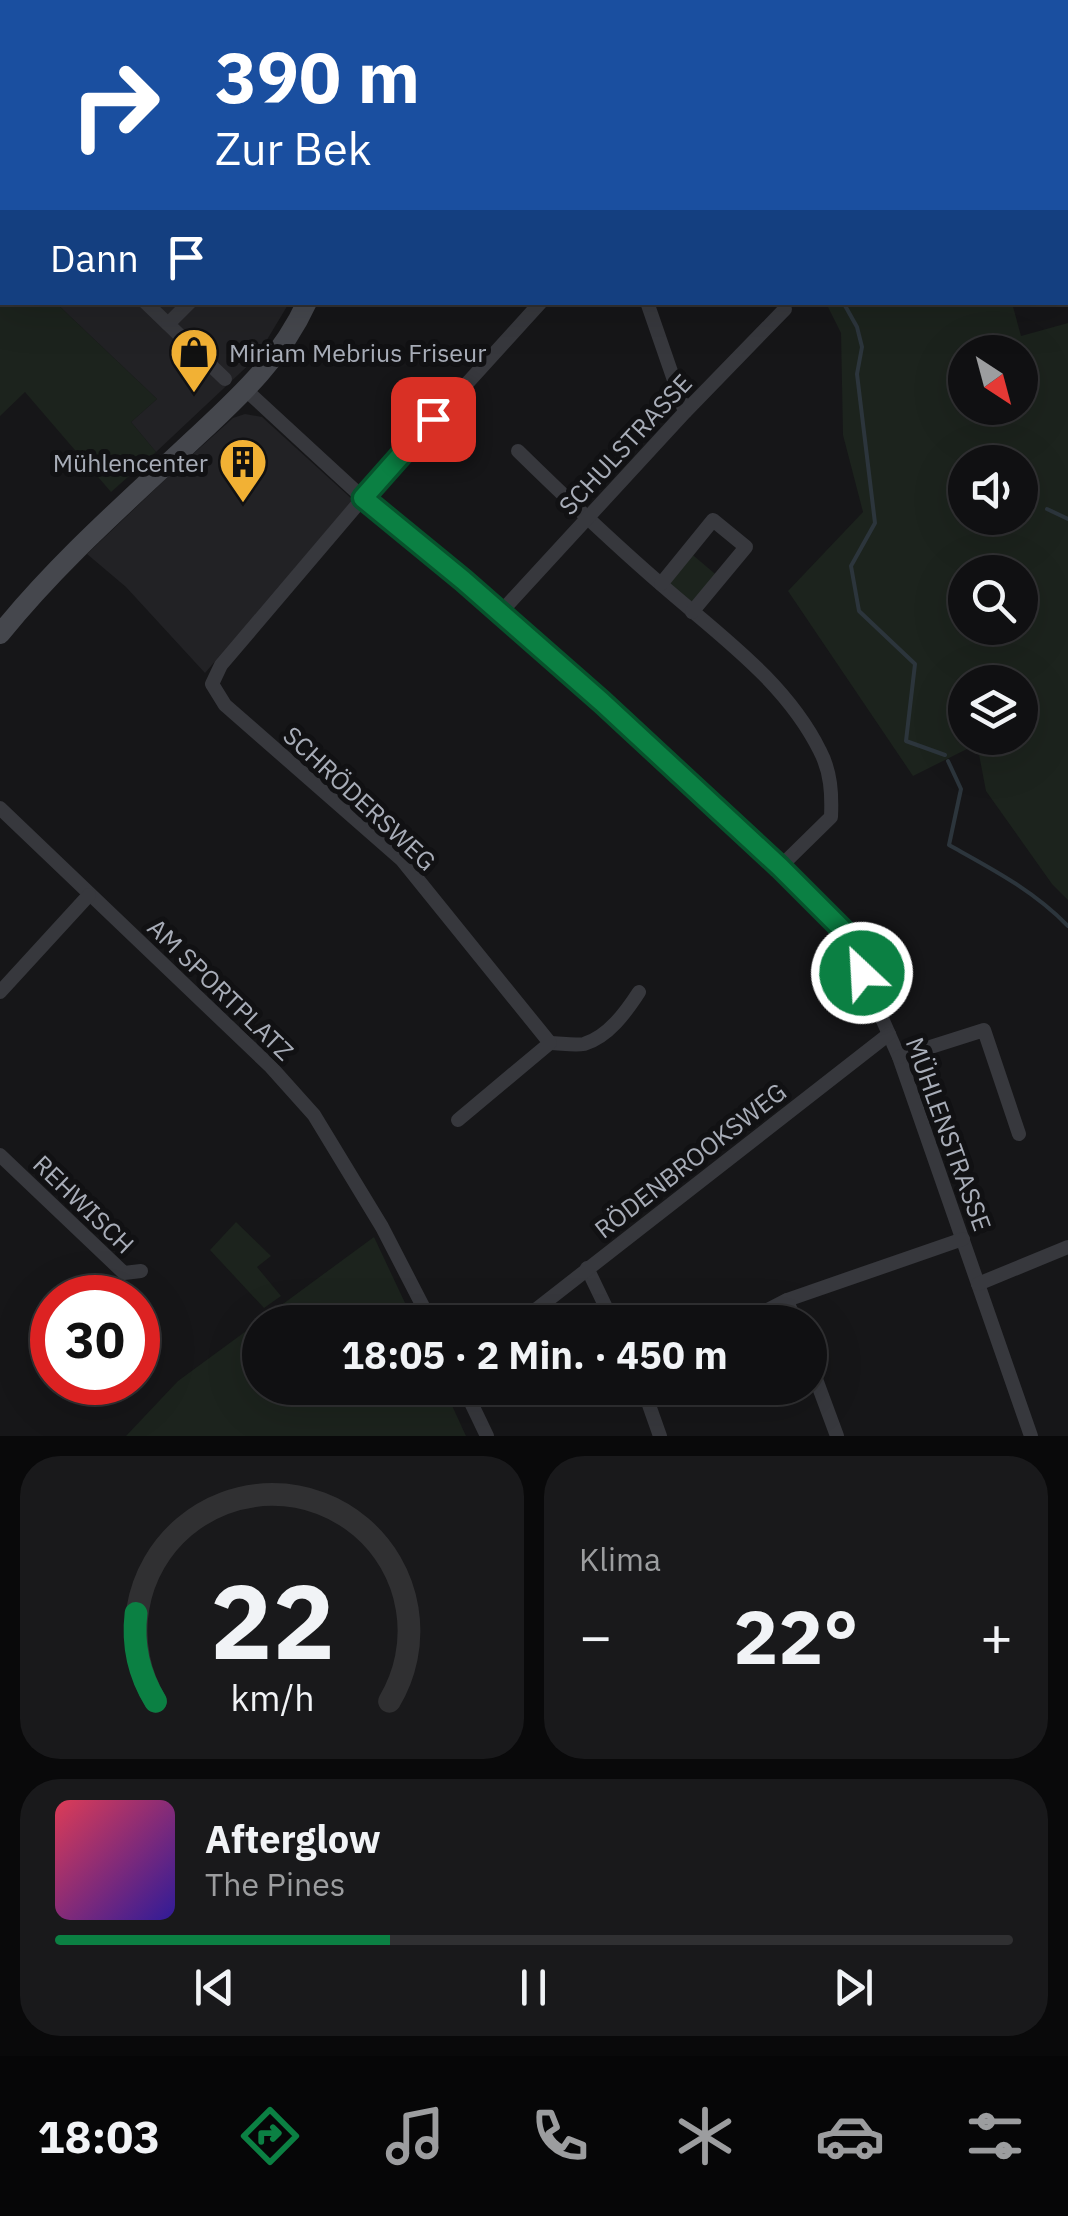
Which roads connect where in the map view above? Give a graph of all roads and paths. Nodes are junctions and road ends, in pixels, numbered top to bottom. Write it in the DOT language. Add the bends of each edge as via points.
graph roads {
  1 [pos="148,305"];
  2 [pos="187,305"];
  3 [pos="305,305"];
  4 [pos="538,305"];
  5 [pos="648,305"];
  6 [pos="785,309"];
  7 [pos="168,324"];
  8 [pos="225,379"];
  9 [pos="247,392"];
  10 [pos="685,412"];
  11 [pos="518,451"];
  12 [pos="363,498"];
  13 [pos="587,518"];
  14 [pos="661,584"];
  15 [pos="692,612"];
  16 [pos="500,613"];
  17 [pos="0,634"];
  18 [pos="0,808"];
  19 [pos="780,867"];
  20 [pos="89,895"];
  21 [pos="0,992"];
  22 [pos="638,992"];
  23 [pos="889,1034"];
  24 [pos="550,1043"];
  25 [pos="899,1058"];
  26 [pos="458,1120"];
  27 [pos="1019,1134"];
  28 [pos="0,1155"];
  29 [pos="962,1239"];
  30 [pos="1068,1247"];
  31 [pos="587,1268"];
  32 [pos="141,1271"];
  33 [pos="978,1284"];
  34 [pos="787,1300"];
  35 [pos="422,1305"];
  36 [pos="541,1305"];
  37 [pos="605,1305"];
  38 [pos="777,1305"];
  39 [pos="789,1305"];
  40 [pos="472,1405"];
  41 [pos="649,1405"];
  42 [pos="826,1405"];
  43 [pos="487,1436"];
  44 [pos="660,1436"];
  45 [pos="837,1436"];
  46 [pos="1031,1436"];
  1 -- 7 [label="street"];
  2 -- 7 [label="street"];
  3 -- 9 [label="main road"];
  4 -- 12 [label="street"];
  5 -- 10 [label="street"];
  6 -- 10 [label="street, SCHULSTRASSE"];
  7 -- 8 [label="street"];
  9 -- 12 [label="street, MÜHLENSTRASSE"];
  9 -- 17 [label="main road" via="76,550"];
  10 -- 13 [label="street, SCHULSTRASSE"];
  11 -- 13 [label="street"];
  12 -- 16 [label="street, MÜHLENSTRASSE"];
  12 -- 24 [label="street, SCHRÖDERSWEG" via="212,684 225,705 402,860"];
  13 -- 14 [label="street"];
  13 -- 16 [label="street, SCHULSTRASSE"];
  14 -- 15 [label="street"];
  14 -- 15 [label="street" via="713,520 746,547"];
  15 -- 19 [label="street" via="783,696 820,751 832,788 831,817"];
  16 -- 19 [label="street, MÜHLENSTRASSE"];
  18 -- 20 [label="street, AM SPORTPLATZ"];
  19 -- 23 [label="street, MÜHLENSTRASSE" via="851,938"];
  20 -- 21 [label="street"];
  20 -- 35 [label="street, AM SPORTPLATZ" via="294,1092 324,1130"];
  22 -- 24 [label="street" via="626,1012 584,1044"];
  23 -- 25 [label="street, MÜHLENSTRASSE"];
  23 -- 31 [label="street, RÖDENBROOKSWEG"];
  24 -- 26 [label="street"];
  25 -- 27 [label="street" via="984,1030"];
  25 -- 29 [label="street, MÜHLENSTRASSE"];
  28 -- 32 [label="street, REHWISCH" via="124,1273"];
  29 -- 33 [label="street, MÜHLENSTRASSE"];
  29 -- 34 [label="street"];
  30 -- 33 [label="street"];
  31 -- 36 [label="street, RÖDENBROOKSWEG"];
  31 -- 37 [label="street"];
  33 -- 46 [label="street, MÜHLENSTRASSE"];
  34 -- 38 [label="street"];
  34 -- 39 [label="street"];
  40 -- 43 [label="street"];
  41 -- 44 [label="street"];
  42 -- 45 [label="street"];
}
